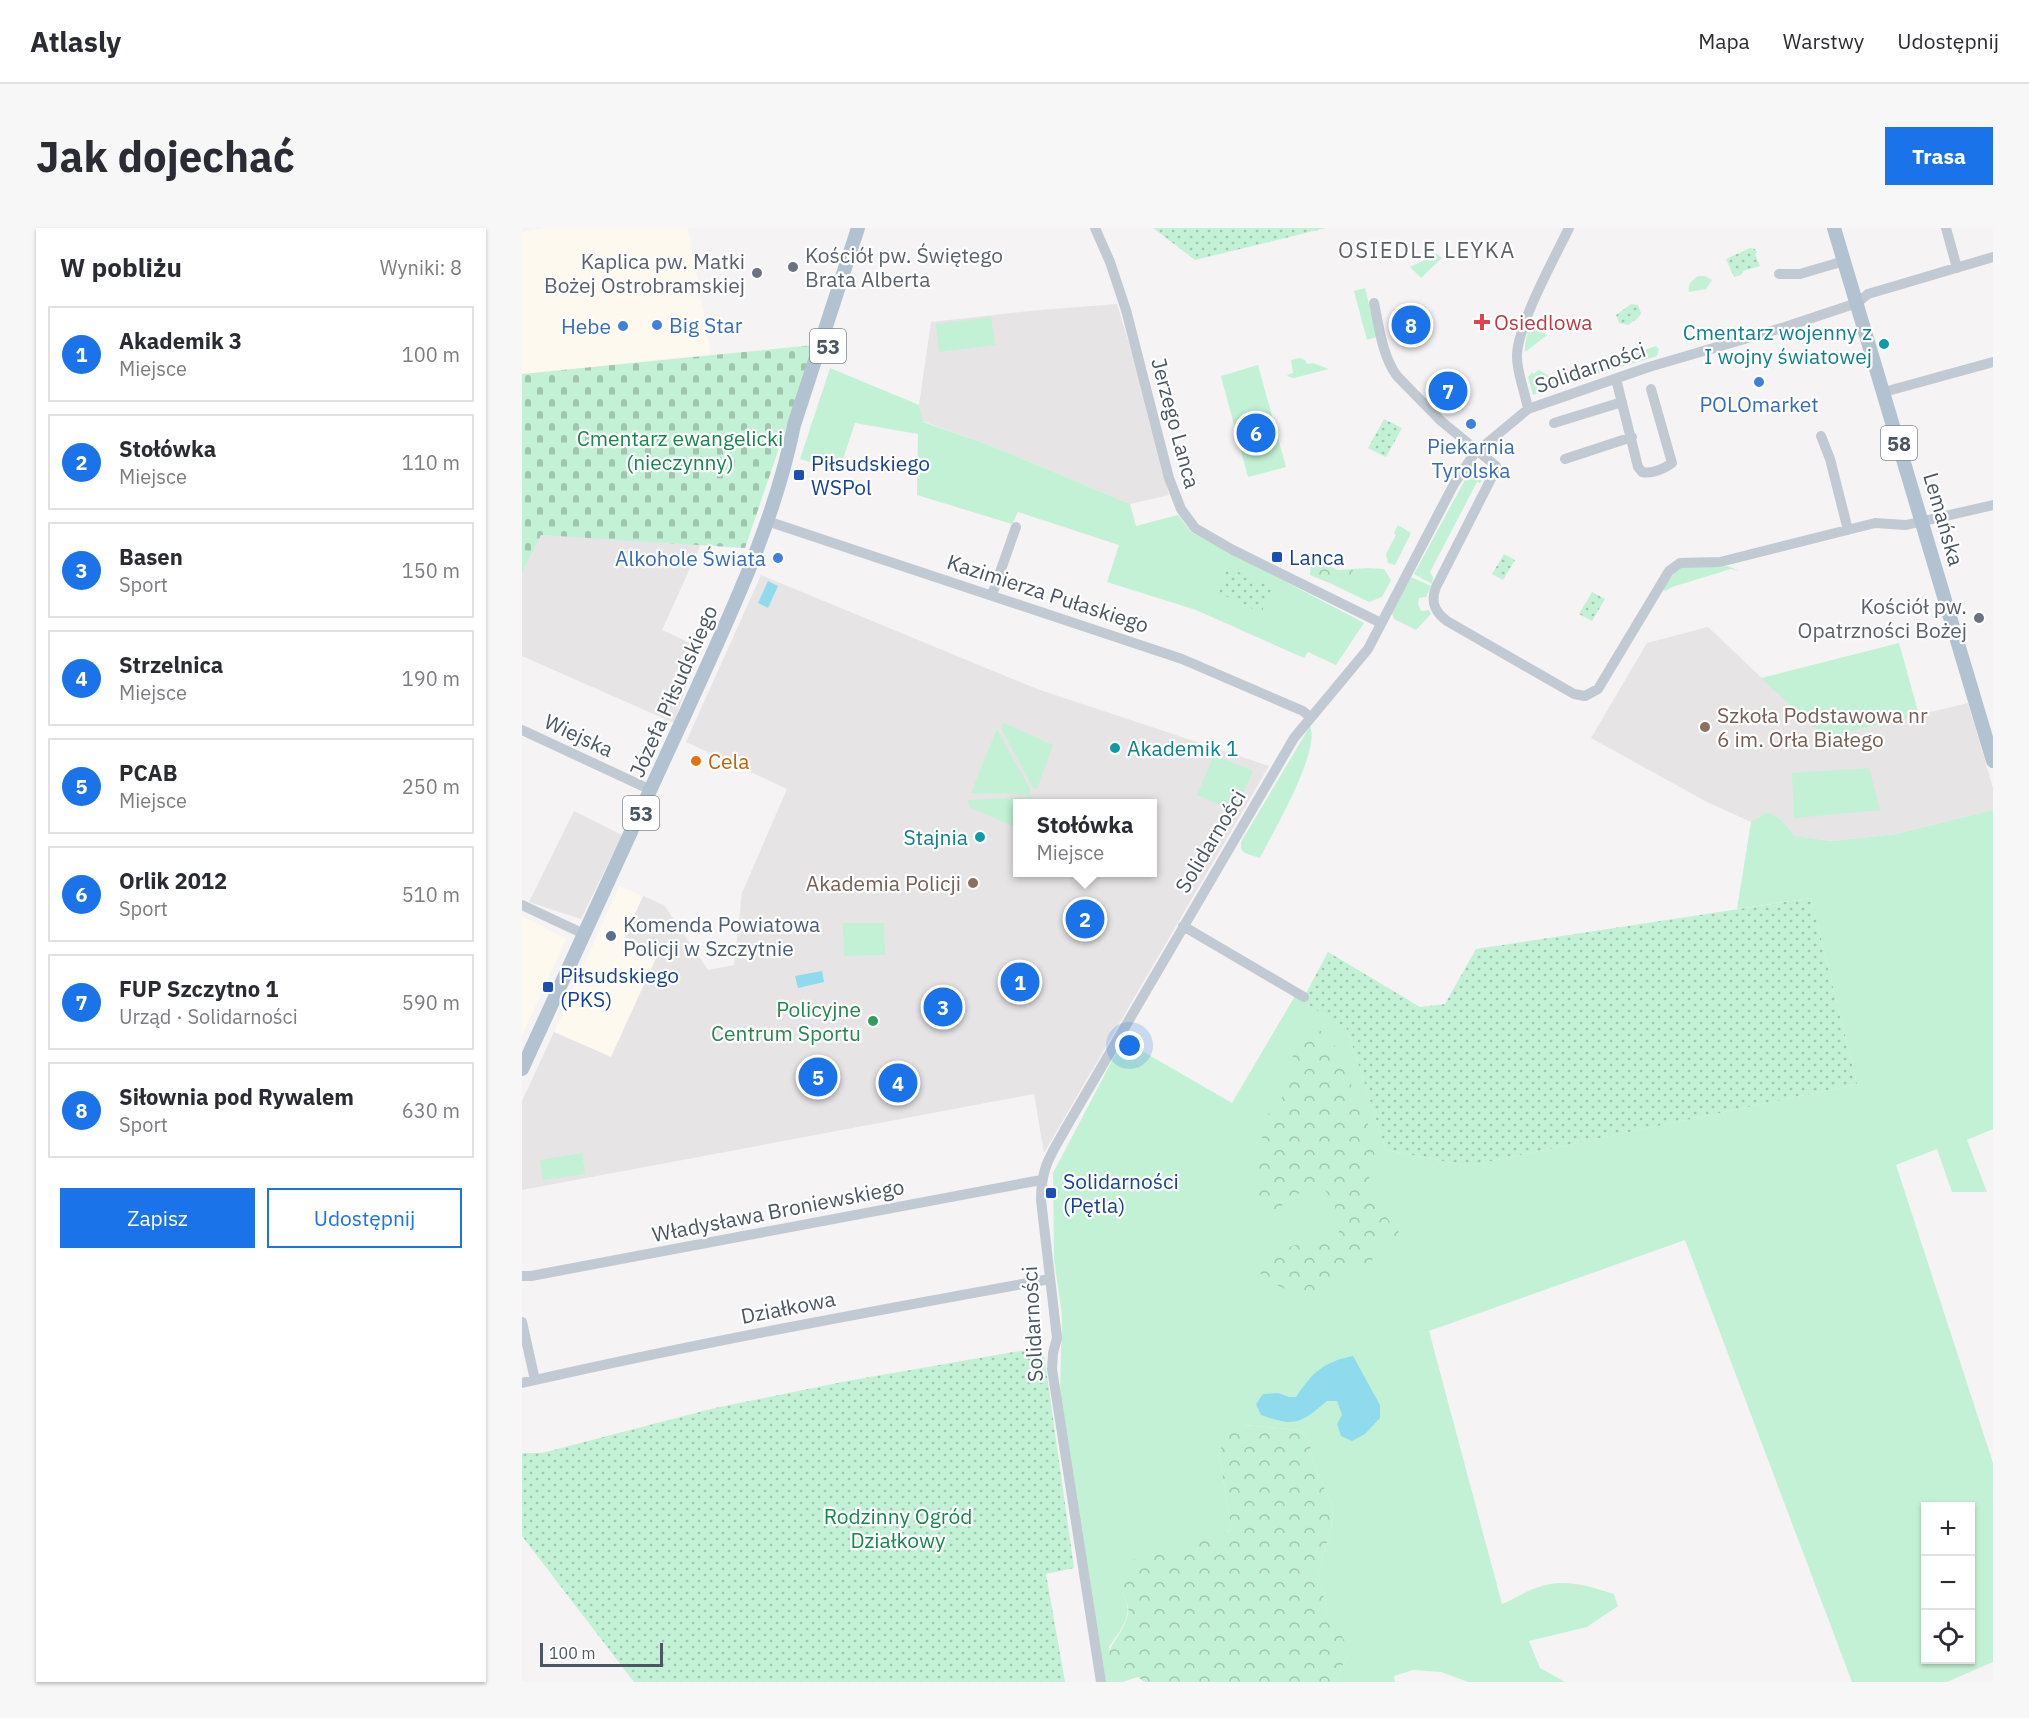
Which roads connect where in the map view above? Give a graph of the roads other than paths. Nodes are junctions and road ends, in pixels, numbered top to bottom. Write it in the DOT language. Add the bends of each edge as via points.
graph roads {
  1 [pos="858,228"];
  2 [pos="866,228"];
  3 [pos="1095,228"];
  4 [pos="1569,228"];
  5 [pos="1834,228"];
  6 [pos="1946,228"];
  7 [pos="1993,257"];
  8 [pos="1844,261"];
  9 [pos="1957,268"];
  10 [pos="1779,274"];
  11 [pos="1374,303"];
  12 [pos="1857,303"];
  13 [pos="1993,362"];
  14 [pos="1616,379"];
  15 [pos="1651,389"];
  16 [pos="1884,392"];
  17 [pos="1622,402"];
  18 [pos="1528,409"];
  19 [pos="1554,423"];
  20 [pos="1821,436"];
  21 [pos="1632,437"];
  22 [pos="1478,450"];
  23 [pos="788,456"];
  24 [pos="1564,459"];
  25 [pos="1993,505"];
  26 [pos="767,521"];
  27 [pos="1923,521"];
  28 [pos="1016,527"];
  29 [pos="1848,530"];
  30 [pos="993,595"];
  31 [pos="1381,623"];
  32 [pos="1310,717"];
  33 [pos="522,730"];
  34 [pos="1993,761"];
  35 [pos="651,790"];
  36 [pos="522,905"];
  37 [pos="1183,926"];
  38 [pos="584,934"];
  39 [pos="1304,997"];
  40 [pos="522,1069"];
  41 [pos="1041,1180"];
  42 [pos="522,1276"];
  43 [pos="1050,1279"];
  44 [pos="522,1322"];
  45 [pos="535,1380"];
  46 [pos="522,1383"];
  47 [pos="1101,1682"];
  1 -- 23 [label="main road, Józefa Piłsudskiego / 53" via="794,425"];
  2 -- 23 [label="main road, Józefa Piłsudskiego / 53" via="801,428"];
  3 -- 31 [label="street, Jerzego Lanca" via="1126,310 1169,478 1186,517 1195,528 1222,544"];
  4 -- 18 [label="street" via="1529,312 1518,347"];
  5 -- 8 [label="main road, 58"];
  6 -- 9 [label="street"];
  7 -- 9 [label="street, Solidarności"];
  8 -- 10 [label="street" via="1800,274"];
  8 -- 12 [label="main road, 58"];
  9 -- 12 [label="street, Solidarności" via="1868,294"];
  11 -- 22 [label="street" via="1393,371 1441,422"];
  12 -- 14 [label="street, Solidarności"];
  12 -- 16 [label="main road, 58"];
  13 -- 16 [label="street"];
  14 -- 17 [label="street"];
  14 -- 18 [label="street, Solidarności"];
  15 -- 21 [label="street" via="1672,463 1666,468 1642,472"];
  16 -- 27 [label="main road, Lemańska / 58"];
  17 -- 19 [label="street"];
  17 -- 21 [label="street"];
  18 -- 22 [label="street, Solidarności"];
  20 -- 29 [label="street"];
  21 -- 24 [label="street"];
  22 -- 29 [label="street" via="1496,469 1436,587 1435,608 1448,621 1579,696 1598,689 1672,567 1688,562 1720,562"];
  22 -- 31 [label="street, Solidarności" via="1454,484"];
  23 -- 26 [label="main road, Józefa Piłsudskiego / 53"];
  25 -- 27 [label="street"];
  26 -- 30 [label="street, Kazimierza Pułaskiego"];
  26 -- 35 [label="main road, Józefa Piłsudskiego / 53" via="733,610"];
  27 -- 29 [label="street" via="1906,525 1875,523"];
  27 -- 34 [label="main road, Lemańska / 58"];
  28 -- 30 [label="street"];
  30 -- 32 [label="street, Kazimierza Pułaskiego" via="1182,658"];
  31 -- 32 [label="street, Solidarności" via="1361,659"];
  32 -- 37 [label="street, Solidarności"];
  33 -- 35 [label="street, Wiejska"];
  35 -- 38 [label="main road, Józefa Piłsudskiego / 53"];
  36 -- 38 [label="street"];
  37 -- 39 [label="street"];
  37 -- 41 [label="street, Solidarności" via="1067,1126"];
  38 -- 40 [label="main road, Józefa Piłsudskiego / 53"];
  41 -- 42 [label="street, Władysława Broniewskiego"];
  41 -- 43 [label="street, Solidarności"];
  43 -- 45 [label="street, Działkowa" via="780,1328"];
  43 -- 47 [label="street, Solidarności" via="1057,1338 1052,1369"];
  44 -- 45 [label="street"];
  45 -- 46 [label="street, Działkowa"];
}
